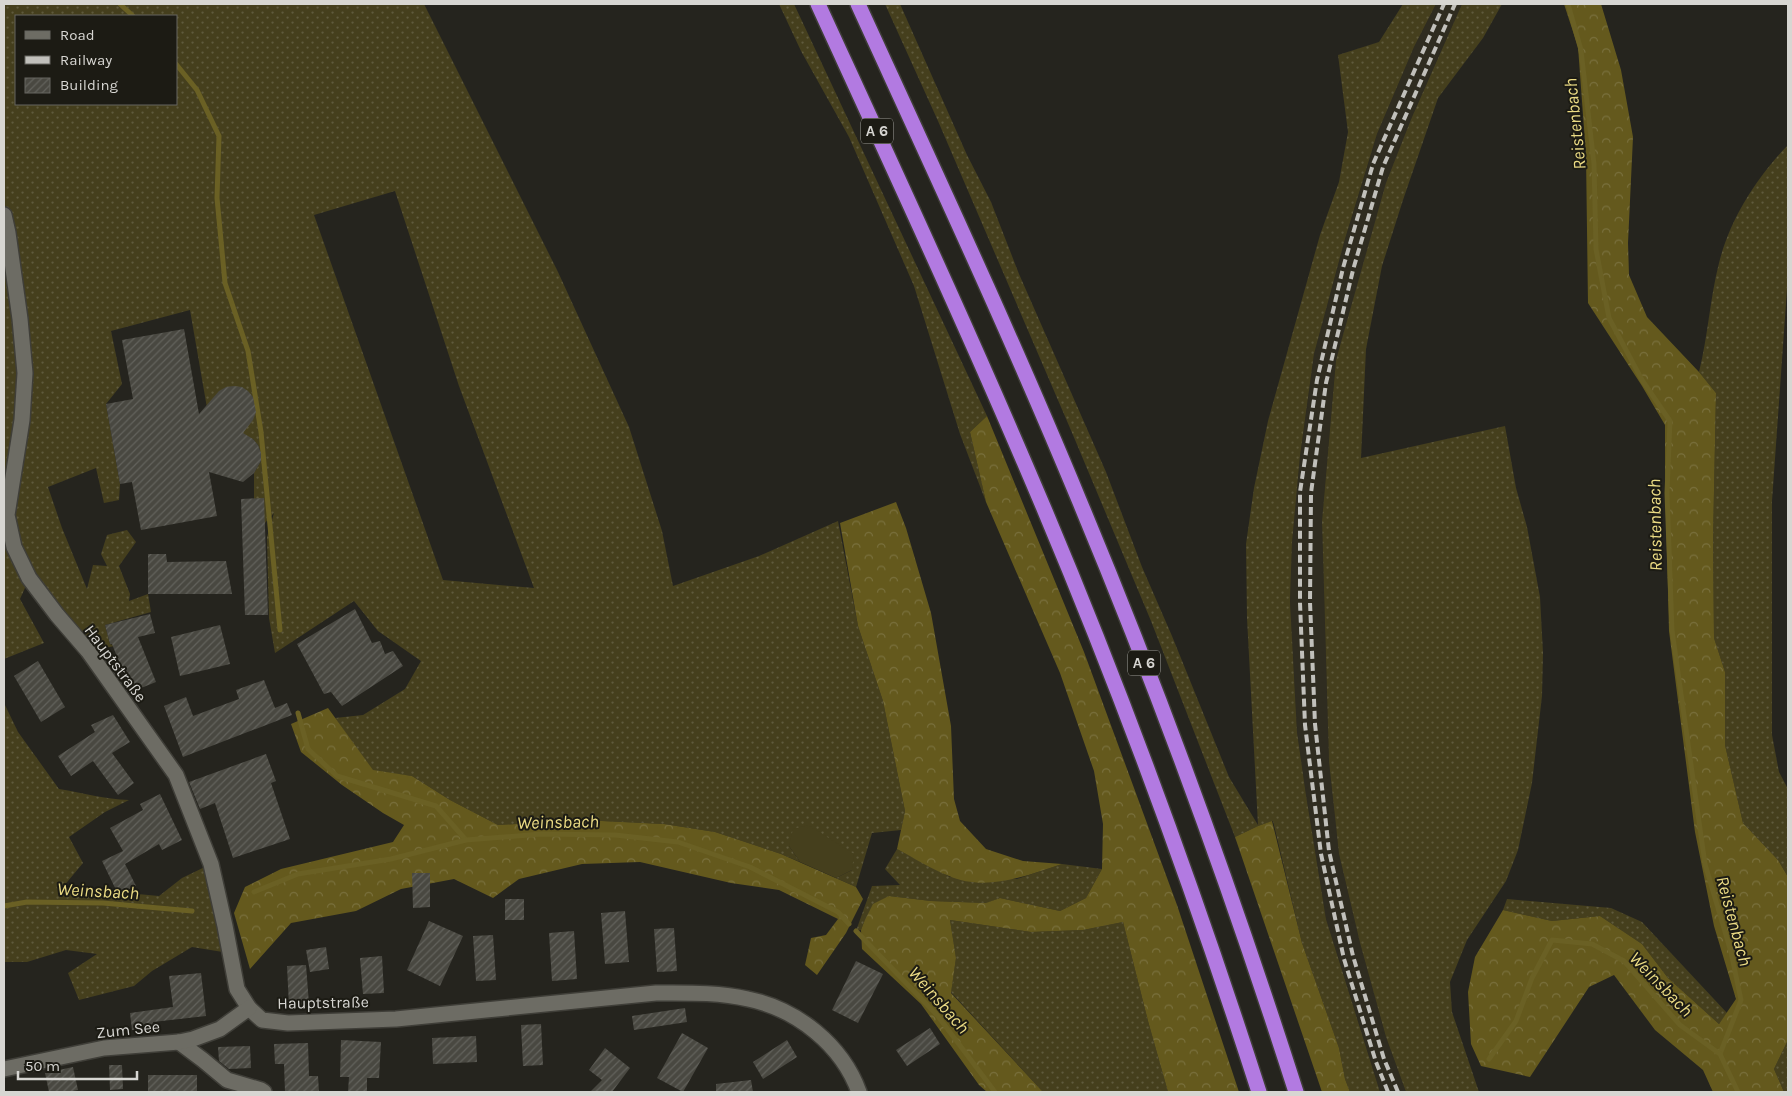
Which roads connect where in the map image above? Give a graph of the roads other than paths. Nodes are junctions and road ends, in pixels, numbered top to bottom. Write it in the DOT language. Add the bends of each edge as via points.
graph roads {
  1 [pos="818,4"];
  2 [pos="858,4"];
  3 [pos="4,216"];
  4 [pos="249,1008"];
  5 [pos="179,1042"];
  6 [pos="4,1069"];
  7 [pos="264,1092"];
  8 [pos="859,1092"];
  9 [pos="1259,1092"];
  10 [pos="1296,1092"];
  1 -- 9 [label="highway, A 6" via="935,259 1045,512 1165,818"];
  2 -- 10 [label="highway, A 6" via="968,243 1086,517 1198,804"];
  3 -- 4 [label="street, Hauptstraße" via="25,373 22,420 7,515 14,547 30,578 56,615 88,652 176,775 211,864 237,989"];
  4 -- 5 [label="street, Zum See" via="220,1029"];
  4 -- 8 [label="street, Hauptstraße" via="262,1020 288,1023 396,1019 656,993 697,993 748,999 779,1009 827,1042 845,1065"];
  5 -- 6 [label="street, Zum See" via="104,1048"];
  5 -- 7 [label="street" via="227,1080"];
}
